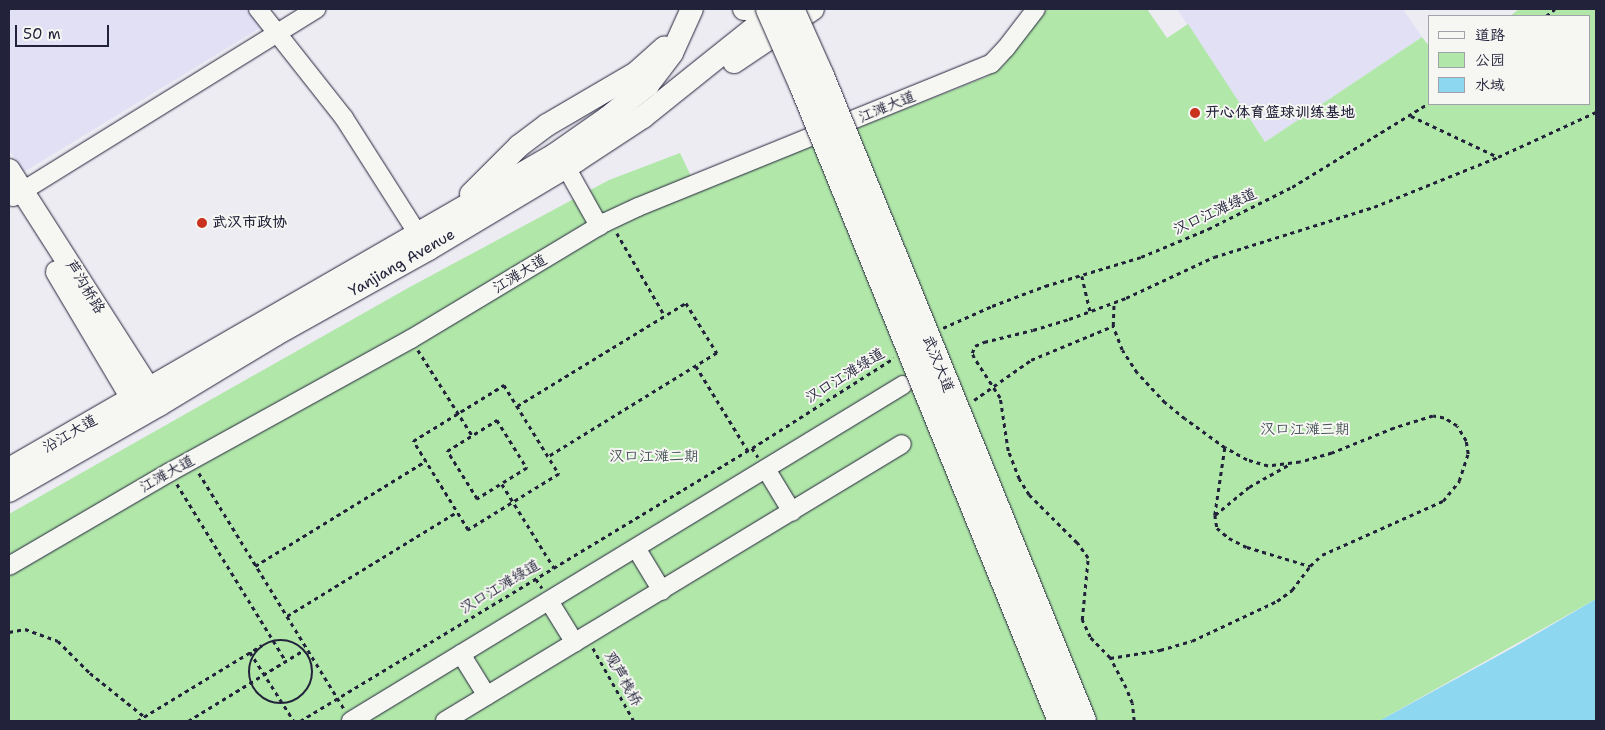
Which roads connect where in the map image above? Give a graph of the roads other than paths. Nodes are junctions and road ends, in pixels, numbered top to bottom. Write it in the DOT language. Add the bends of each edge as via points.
graph roads {
  1 [pos="258,9"];
  2 [pos="316,9"];
  3 [pos="744,9"];
  4 [pos="770,9"];
  5 [pos="778,9"];
  6 [pos="791,9"];
  7 [pos="814,9"];
  8 [pos="1036,9"];
  9 [pos="684,19"];
  10 [pos="278,32"];
  11 [pos="643,117"];
  12 [pos="571,164"];
  13 [pos="9,170"];
  14 [pos="15,193"];
  15 [pos="605,223"];
  16 [pos="418,234"];
  17 [pos="903,385"];
  18 [pos="145,402"];
  19 [pos="902,444"];
  20 [pos="9,469"];
  21 [pos="766,469"];
  22 [pos="9,491"];
  23 [pos="792,512"];
  24 [pos="636,548"];
  25 [pos="9,566"];
  26 [pos="662,590"];
  27 [pos="549,601"];
  28 [pos="575,643"];
  29 [pos="461,654"];
  30 [pos="487,696"];
  31 [pos="351,721"];
  32 [pos="445,721"];
  33 [pos="1061,721"];
  34 [pos="1083,721"];
  1 -- 10 [label="street"];
  2 -- 10 [label="street"];
  3 -- 4 [label="main road"];
  4 -- 33 [label="highway, 武汉大道, bridge"];
  5 -- 11 [label="main road, Yanjiang Avenue"];
  6 -- 34 [label="highway, 武汉大道, bridge"];
  7 -- 11 [label="main road" via="706,81"];
  8 -- 15 [label="street, 江滩大道" via="991,64"];
  9 -- 16 [label="main road, Yanjiang Avenue" via="664,64 648,86 632,99 554,155"];
  10 -- 14 [label="street"];
  10 -- 16 [label="street" via="344,118"];
  11 -- 12 [label="main road, Yanjiang Avenue"];
  12 -- 15 [label="street"];
  12 -- 18 [label="main road, Yanjiang Avenue" via="429,249 275,335"];
  13 -- 14 [label="main road, 芦沟桥路"];
  14 -- 18 [label="main road, 芦沟桥路"];
  15 -- 25 [label="street, 江滩大道" via="411,339 191,460"];
  16 -- 18 [label="main road, Yanjiang Avenue"];
  17 -- 21 [label="street"];
  18 -- 20 [label="main road, 沿江大道"];
  18 -- 22 [label="main road, Yanjiang Avenue"];
  19 -- 23 [label="street"];
  21 -- 23 [label="street"];
  21 -- 24 [label="street"];
  23 -- 26 [label="street"];
  24 -- 26 [label="street"];
  24 -- 27 [label="street"];
  26 -- 28 [label="street"];
  27 -- 28 [label="street"];
  27 -- 29 [label="street"];
  28 -- 30 [label="street"];
  29 -- 30 [label="street"];
  29 -- 31 [label="street"];
  30 -- 32 [label="street"];
}
